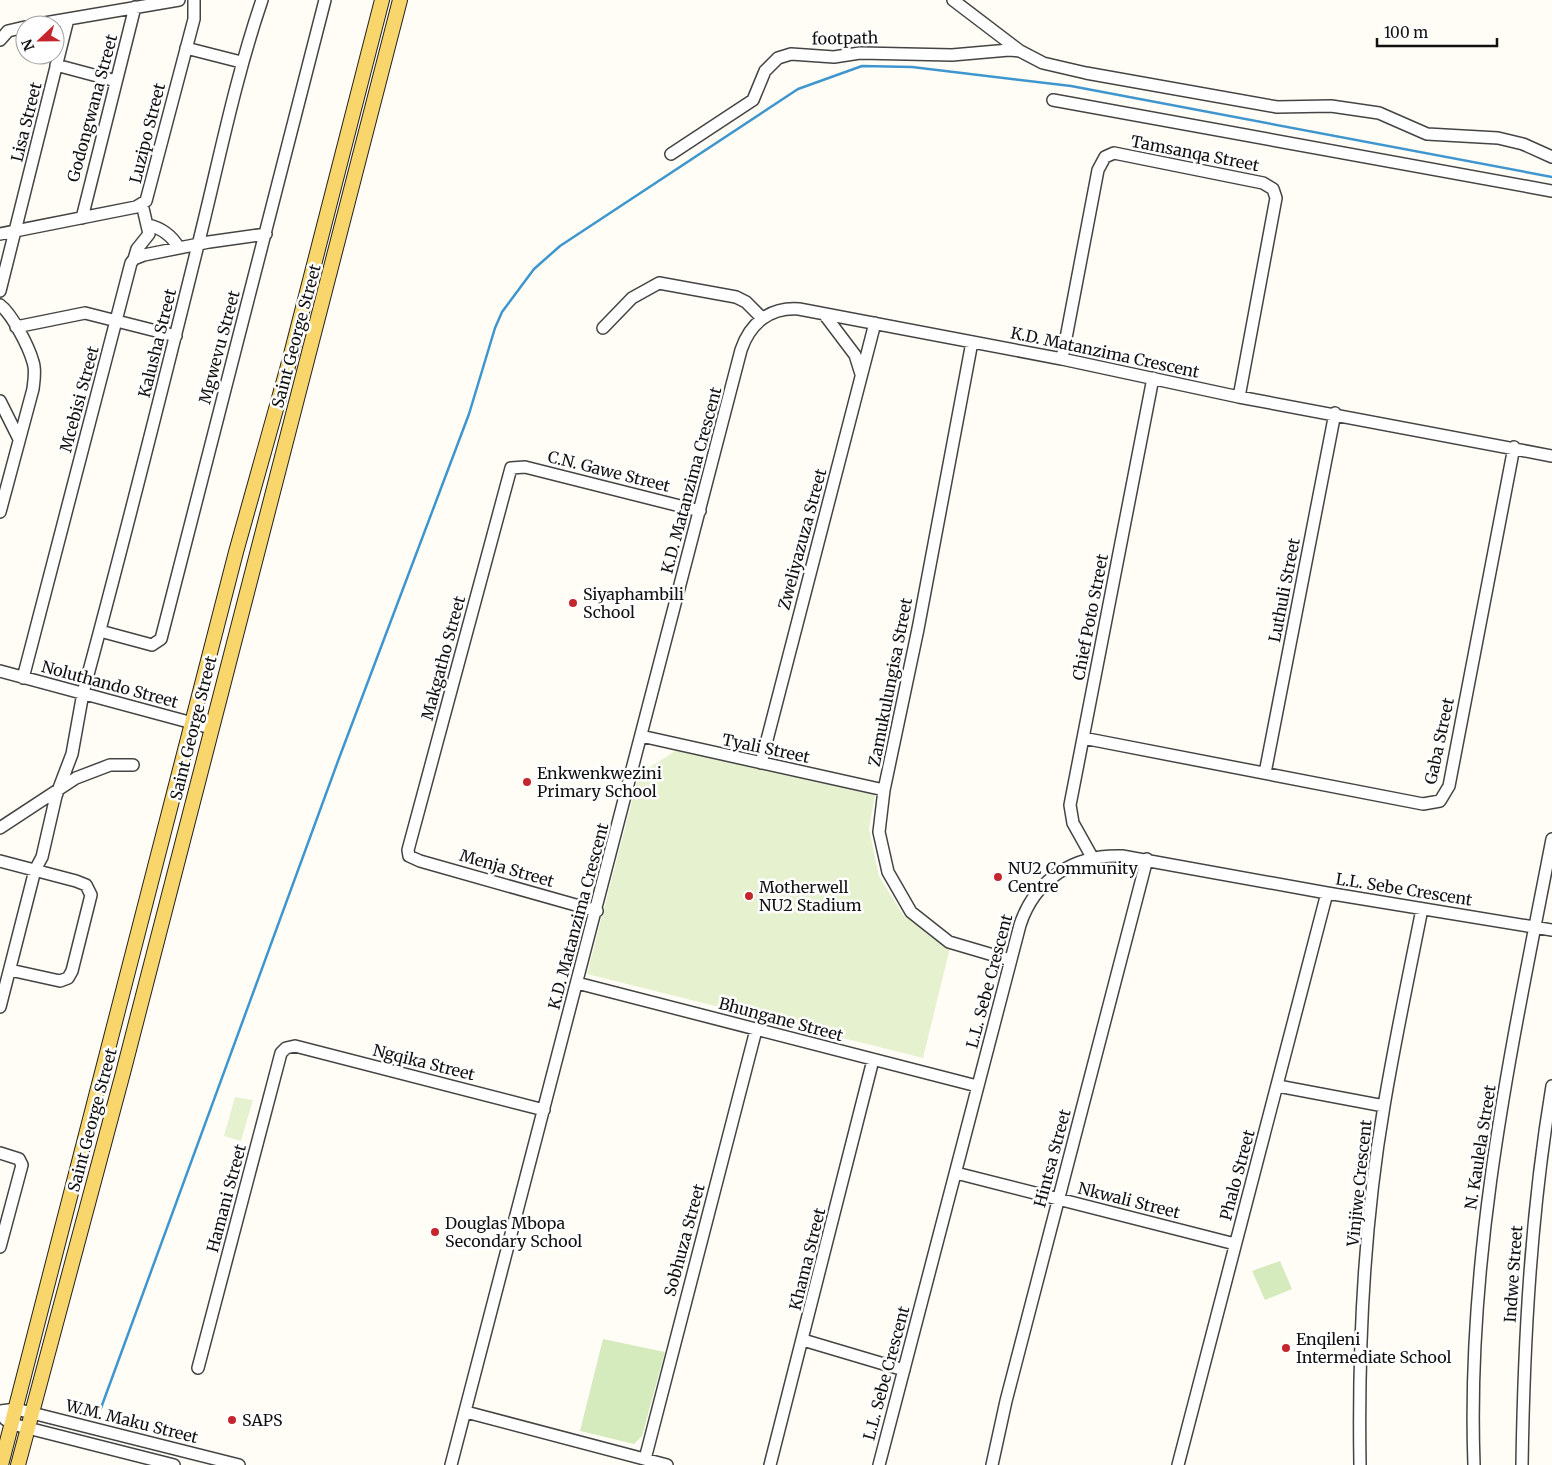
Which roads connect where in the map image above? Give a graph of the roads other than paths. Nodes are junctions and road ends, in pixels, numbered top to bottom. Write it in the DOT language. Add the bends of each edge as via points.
graph roads {
  1 [pos="179,0"];
  2 [pos="194,0"];
  3 [pos="262,0"];
  4 [pos="325,0"];
  5 [pos="382,0"];
  6 [pos="400,0"];
  7 [pos="953,0"];
  8 [pos="135,7"];
  9 [pos="68,19"];
  10 [pos="65,20"];
  11 [pos="15,29"];
  12 [pos="65,30"];
  13 [pos="0,40"];
  14 [pos="186,48"];
  15 [pos="1020,51"];
  16 [pos="241,62"];
  17 [pos="56,65"];
  18 [pos="116,81"];
  19 [pos="1053,100"];
  20 [pos="670,154"];
  21 [pos="1552,156"];
  22 [pos="1552,192"];
  23 [pos="142,204"];
  24 [pos="82,218"];
  25 [pos="148,225"];
  26 [pos="15,231"];
  27 [pos="0,234"];
  28 [pos="266,234"];
  29 [pos="199,244"];
  30 [pos="179,248"];
  31 [pos="134,259"];
  32 [pos="0,291"];
  33 [pos="0,305"];
  34 [pos="824,314"];
  35 [pos="762,318"];
  36 [pos="116,320"];
  37 [pos="875,323"];
  38 [pos="16,327"];
  39 [pos="603,328"];
  40 [pos="176,336"];
  41 [pos="972,342"];
  42 [pos="1062,360"];
  43 [pos="861,375"];
  44 [pos="1153,378"];
  45 [pos="1239,397"];
  46 [pos="0,401"];
  47 [pos="1335,413"];
  48 [pos="19,438"];
  49 [pos="1514,447"];
  50 [pos="1552,456"];
  51 [pos="511,468"];
  52 [pos="700,511"];
  53 [pos="0,512"];
  54 [pos="100,631"];
  55 [pos="0,671"];
  56 [pos="23,678"];
  57 [pos="83,693"];
  58 [pos="192,723"];
  59 [pos="211,728"];
  60 [pos="641,736"];
  61 [pos="1084,738"];
  62 [pos="761,763"];
  63 [pos="133,765"];
  64 [pos="1265,773"];
  65 [pos="59,789"];
  66 [pos="884,790"];
  67 [pos="0,828"];
  68 [pos="1552,839"];
  69 [pos="409,856"];
  70 [pos="1092,857"];
  71 [pos="1146,859"];
  72 [pos="0,861"];
  73 [pos="35,870"];
  74 [pos="1327,893"];
  75 [pos="1422,908"];
  76 [pos="597,911"];
  77 [pos="1535,928"];
  78 [pos="1552,930"];
  79 [pos="1010,960"];
  80 [pos="10,970"];
  81 [pos="577,983"];
  82 [pos="0,1007"];
  83 [pos="756,1030"];
  84 [pos="295,1046"];
  85 [pos="873,1060"];
  86 [pos="977,1086"];
  87 [pos="1278,1086"];
  88 [pos="1552,1086"];
  89 [pos="1384,1106"];
  90 [pos="544,1110"];
  91 [pos="0,1153"];
  92 [pos="956,1173"];
  93 [pos="1058,1199"];
  94 [pos="1235,1244"];
  95 [pos="0,1247"];
  96 [pos="803,1340"];
  97 [pos="198,1368"];
  98 [pos="904,1370"];
  99 [pos="16,1409"];
  100 [pos="0,1411"];
  101 [pos="466,1412"];
  102 [pos="31,1413"];
  103 [pos="0,1414"];
  104 [pos="12,1424"];
  105 [pos="28,1428"];
  106 [pos="645,1459"];
  107 [pos="1,1465"];
  108 [pos="18,1465"];
  109 [pos="174,1465"];
  110 [pos="239,1465"];
  111 [pos="452,1465"];
  112 [pos="667,1465"];
  113 [pos="770,1465"];
  114 [pos="879,1465"];
  115 [pos="992,1465"];
  116 [pos="1178,1465"];
  117 [pos="1360,1465"];
  118 [pos="1474,1465"];
  119 [pos="1522,1465"];
  1 -- 8 [label="street"];
  2 -- 14 [label="street, Luzipo Street" via="195,14"];
  3 -- 16 [label="street, Kalusha Street"];
  4 -- 28 [label="street, Mgwevu Street"];
  5 -- 58 [label="main road, Saint George Street" via="322,240"];
  6 -- 59 [label="main road, Saint George Street"];
  7 -- 15 [label="street"];
  8 -- 9 [label="street"];
  8 -- 18 [label="street, Godongwana Street"];
  9 -- 10 [label="street"];
  9 -- 12 [label="street, Lisa Street"];
  11 -- 13 [label="street"];
  14 -- 16 [label="street"];
  14 -- 23 [label="street, Luzipo Street" via="149,195"];
  15 -- 20 [label="street, footpath" via="952,55 860,53 834,57 791,54 778,58 765,71 753,100"];
  15 -- 21 [label="street" via="1043,63 1086,73 1277,106 1331,106 1371,112 1427,134 1498,138"];
  16 -- 29 [label="street, Kalusha Street"];
  17 -- 18 [label="street"];
  17 -- 26 [label="street, Lisa Street"];
  18 -- 24 [label="street, Godongwana Street"];
  19 -- 22 [label="street"];
  23 -- 24 [label="street, Luzipo Street"];
  23 -- 25 [label="street"];
  24 -- 26 [label="street, Luzipo Street"];
  25 -- 30 [label="street" via="165,232"];
  25 -- 31 [label="street, Mcebisi Street" via="148,237 137,248"];
  26 -- 27 [label="street"];
  26 -- 32 [label="street, Lisa Street"];
  28 -- 29 [label="street"];
  28 -- 54 [label="street, Mgwevu Street" via="161,639 152,645"];
  29 -- 30 [label="street"];
  29 -- 40 [label="street, Kalusha Street"];
  30 -- 31 [label="street"];
  31 -- 36 [label="street, Mcebisi Street"];
  33 -- 38 [label="street"];
  34 -- 35 [label="street, K.D. Matanzima Crescent" via="789,308"];
  34 -- 37 [label="street, K.D. Matanzima Crescent"];
  34 -- 43 [label="street" via="854,355"];
  35 -- 39 [label="street" via="736,297 659,283 632,298"];
  35 -- 52 [label="street, K.D. Matanzima Crescent" via="752,327 741,350"];
  36 -- 38 [label="street" via="81,314"];
  36 -- 40 [label="street"];
  36 -- 56 [label="street, Mcebisi Street"];
  37 -- 41 [label="street, K.D. Matanzima Crescent"];
  37 -- 43 [label="street, Zweliyazuza Street"];
  38 -- 48 [label="street" via="32,358 34,371"];
  40 -- 54 [label="street, Kalusha Street"];
  41 -- 42 [label="street, K.D. Matanzima Crescent"];
  41 -- 66 [label="street, Zamukulungisa Street"];
  42 -- 44 [label="street, K.D. Matanzima Crescent"];
  42 -- 45 [label="street, Tamsanqa Street" via="1098,170 1105,157 1114,153 1263,183 1273,189 1276,198"];
  43 -- 62 [label="street, Zweliyazuza Street"];
  44 -- 45 [label="street, K.D. Matanzima Crescent"];
  44 -- 61 [label="street, Chief Poto Street"];
  45 -- 47 [label="street, K.D. Matanzima Crescent"];
  46 -- 48 [label="street"];
  47 -- 49 [label="street, K.D. Matanzima Crescent"];
  47 -- 64 [label="street, Luthuli Street"];
  48 -- 53 [label="street"];
  49 -- 50 [label="street, K.D. Matanzima Crescent"];
  49 -- 64 [label="street, Gaba Street" via="1449,786 1443,798 1435,804 1423,804"];
  51 -- 52 [label="street, C.N. Gawe Street" via="525,467"];
  51 -- 69 [label="street, Makgatho Street"];
  52 -- 60 [label="street, K.D. Matanzima Crescent"];
  54 -- 57 [label="street, Kalusha Street"];
  55 -- 56 [label="street, Noluthando Street"];
  56 -- 57 [label="street, Noluthando Street"];
  57 -- 58 [label="street, Noluthando Street"];
  57 -- 65 [label="street, Kalusha Street" via="72,754"];
  58 -- 59 [label="street, Noluthando Street"];
  58 -- 99 [label="main road, Saint George Street"];
  59 -- 102 [label="main road, Saint George Street"];
  60 -- 62 [label="street, Tyali Street"];
  60 -- 76 [label="street, K.D. Matanzima Crescent"];
  61 -- 64 [label="street, Gaba Street"];
  61 -- 70 [label="street, Chief Poto Street" via="1070,814"];
  62 -- 66 [label="street, Tyali Street"];
  63 -- 65 [label="street" via="110,765 76,778"];
  65 -- 67 [label="street"];
  65 -- 73 [label="street, Kalusha Street" via="42,857"];
  66 -- 79 [label="street, Zamukulungisa Street" via="879,820 880,843 891,879 911,912 949,942"];
  68 -- 77 [label="street, N. Kaulela Street"];
  69 -- 76 [label="street, Menja Street" via="420,862"];
  70 -- 71 [label="street, L.L. Sebe Crescent"];
  70 -- 79 [label="street, L.L. Sebe Crescent" via="1063,869 1034,895 1023,914"];
  71 -- 74 [label="street, L.L. Sebe Crescent"];
  71 -- 93 [label="street, Hintsa Street"];
  72 -- 73 [label="street"];
  73 -- 80 [label="street, Kalusha Street"];
  73 -- 80 [label="street" via="86,885 90,891 90,902 68,978 60,981"];
  74 -- 75 [label="street, L.L. Sebe Crescent"];
  74 -- 87 [label="street, Phalo Street"];
  75 -- 77 [label="street, L.L. Sebe Crescent"];
  75 -- 89 [label="street, Vinjiwe Crescent"];
  76 -- 81 [label="street, K.D. Matanzima Crescent"];
  77 -- 78 [label="street, L.L. Sebe Crescent"];
  77 -- 118 [label="street, N. Kaulela Street" via="1485,1211 1475,1355"];
  79 -- 86 [label="street, L.L. Sebe Crescent"];
  80 -- 82 [label="street, Kalusha Street"];
  81 -- 83 [label="street, Bhungane Street"];
  81 -- 90 [label="street, K.D. Matanzima Crescent"];
  83 -- 85 [label="street, Bhungane Street"];
  83 -- 106 [label="street, Sobhuza Street"];
  84 -- 90 [label="street, Ngqika Street"];
  84 -- 97 [label="street, Hamani Street" via="280,1053"];
  85 -- 86 [label="street, Bhungane Street"];
  85 -- 96 [label="street, Khama Street"];
  86 -- 92 [label="street, L.L. Sebe Crescent"];
  87 -- 89 [label="street"];
  87 -- 94 [label="street, Phalo Street"];
  88 -- 119 [label="street, Indwe Street" via="1532,1230 1524,1350"];
  89 -- 117 [label="street, Vinjiwe Crescent" via="1364,1297"];
  90 -- 101 [label="street, K.D. Matanzima Crescent"];
  91 -- 95 [label="street" via="20,1160"];
  92 -- 93 [label="street, Nkwali Street"];
  92 -- 98 [label="street, L.L. Sebe Crescent"];
  93 -- 94 [label="street, Nkwali Street"];
  93 -- 115 [label="street, Hintsa Street"];
  94 -- 116 [label="street, Phalo Street"];
  96 -- 98 [label="street"];
  96 -- 113 [label="street, Khama Street"];
  98 -- 114 [label="street, L.L. Sebe Crescent"];
  99 -- 100 [label="street"];
  99 -- 102 [label="street, W.M. Maku Street"];
  99 -- 104 [label="main road, Saint George Street"];
  101 -- 106 [label="street"];
  101 -- 111 [label="street, K.D. Matanzima Crescent"];
  102 -- 105 [label="main road, Saint George Street"];
  102 -- 110 [label="street, W.M. Maku Street"];
  103 -- 104 [label="street"];
  104 -- 105 [label="street, W.M. Maku Street"];
  104 -- 107 [label="main road, Saint George Street"];
  105 -- 108 [label="main road, Saint George Street"];
  105 -- 109 [label="street, W.M. Maku Street"];
  106 -- 112 [label="street"];
}
